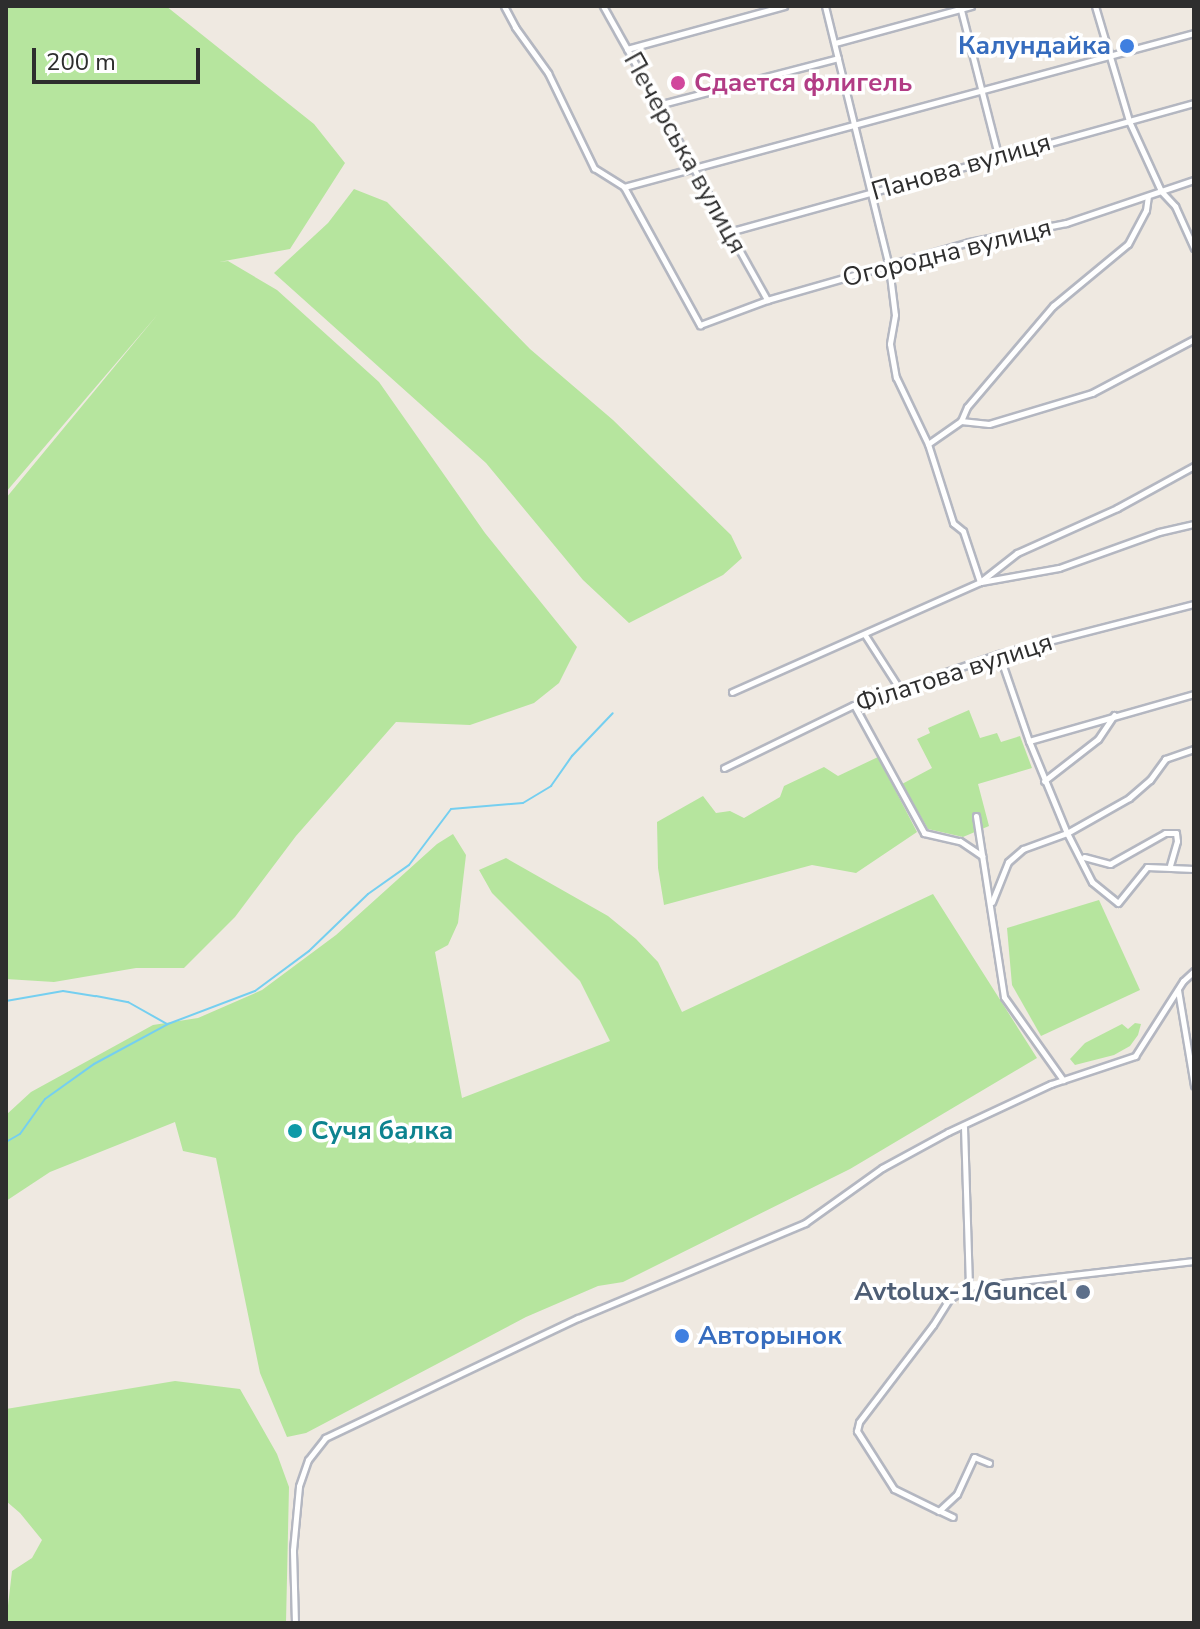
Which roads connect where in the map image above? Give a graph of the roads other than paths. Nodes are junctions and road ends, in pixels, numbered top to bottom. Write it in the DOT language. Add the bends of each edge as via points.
graph roads {
  1 [pos="504,6"];
  2 [pos="603,6"];
  3 [pos="784,6"];
  4 [pos="825,6"];
  5 [pos="971,6"];
  6 [pos="1095,6"];
  7 [pos="961,7"];
  8 [pos="1194,33"];
  9 [pos="835,43"];
  10 [pos="627,49"];
  11 [pos="1109,55"];
  12 [pos="838,58"];
  13 [pos="981,89"];
  14 [pos="1194,103"];
  15 [pos="658,105"];
  16 [pos="855,121"];
  17 [pos="1129,121"];
  18 [pos="998,155"];
  19 [pos="691,166"];
  20 [pos="1194,180"];
  21 [pos="624,187"];
  22 [pos="1161,191"];
  23 [pos="873,192"];
  24 [pos="1148,196"];
  25 [pos="729,232"];
  26 [pos="1194,248"];
  27 [pos="889,267"];
  28 [pos="767,300"];
  29 [pos="1194,339"];
  30 [pos="961,421"];
  31 [pos="928,444"];
  32 [pos="1194,466"];
  33 [pos="1194,524"];
  34 [pos="980,582"];
  35 [pos="1194,604"];
  36 [pos="865,635"];
  37 [pos="999,654"];
  38 [pos="899,688"];
  39 [pos="732,692"];
  40 [pos="1194,694"];
  41 [pos="854,705"];
  42 [pos="1114,714"];
  43 [pos="1029,741"];
  44 [pos="1194,749"];
  45 [pos="724,768"];
  46 [pos="1044,781"];
  47 [pos="976,816"];
  48 [pos="1067,833"];
  49 [pos="1082,856"];
  50 [pos="983,857"];
  51 [pos="1170,865"];
  52 [pos="1194,869"];
  53 [pos="992,902"];
  54 [pos="1194,971"];
  55 [pos="1178,989"];
  56 [pos="1063,1080"];
  57 [pos="1194,1086"];
  58 [pos="964,1127"];
  59 [pos="1194,1261"];
  60 [pos="969,1287"];
  61 [pos="989,1463"];
  62 [pos="939,1511"];
  63 [pos="953,1517"];
  64 [pos="295,1623"];
  1 -- 21 [label="street" via="548,73 594,168"];
  2 -- 10 [label="street, Печерська вулиця"];
  3 -- 10 [label="street"];
  4 -- 9 [label="street"];
  5 -- 7 [label="street"];
  6 -- 11 [label="street"];
  7 -- 9 [label="street"];
  7 -- 13 [label="street"];
  8 -- 11 [label="street"];
  9 -- 12 [label="street"];
  10 -- 15 [label="street, Печерська вулиця"];
  11 -- 13 [label="street"];
  11 -- 17 [label="street"];
  12 -- 15 [label="street"];
  12 -- 16 [label="street"];
  13 -- 16 [label="street"];
  13 -- 18 [label="street"];
  14 -- 17 [label="street, Панова вулиця"];
  15 -- 19 [label="street, Печерська вулиця"];
  16 -- 19 [label="street"];
  16 -- 23 [label="street"];
  17 -- 18 [label="street, Панова вулиця"];
  17 -- 22 [label="street"];
  18 -- 23 [label="street, Панова вулиця"];
  19 -- 21 [label="street"];
  19 -- 25 [label="street, Печерська вулиця"];
  20 -- 22 [label="street, Огородна вулиця"];
  21 -- 28 [label="street, Огородна вулиця" via="700,325"];
  22 -- 24 [label="street, Огородна вулиця"];
  22 -- 26 [label="street" via="1175,206"];
  23 -- 25 [label="street, Панова вулиця"];
  23 -- 27 [label="street"];
  24 -- 27 [label="street, Огородна вулиця" via="1066,223 969,242"];
  24 -- 30 [label="street" via="1128,244 1053,306 967,407"];
  25 -- 28 [label="street, Печерська вулиця"];
  27 -- 28 [label="street, Огородна вулиця"];
  27 -- 31 [label="street" via="896,377"];
  29 -- 30 [label="street" via="1092,393 989,424"];
  30 -- 31 [label="street"];
  31 -- 34 [label="street" via="953,523 963,531"];
  32 -- 34 [label="street" via="1017,553"];
  33 -- 34 [label="street" via="1059,568"];
  34 -- 36 [label="street"];
  35 -- 37 [label="street, Філатова вулиця"];
  36 -- 38 [label="street"];
  36 -- 39 [label="street"];
  37 -- 38 [label="street, Філатова вулиця"];
  37 -- 43 [label="street"];
  38 -- 41 [label="street, Філатова вулиця"];
  40 -- 42 [label="street"];
  41 -- 45 [label="street, Філатова вулиця"];
  41 -- 50 [label="street" via="924,833 960,841"];
  42 -- 43 [label="street"];
  42 -- 46 [label="street" via="1098,739"];
  43 -- 46 [label="street"];
  44 -- 48 [label="street" via="1165,759 1129,798"];
  46 -- 48 [label="street"];
  47 -- 50 [label="street"];
  48 -- 49 [label="street"];
  48 -- 53 [label="street" via="1023,849 1008,862"];
  49 -- 51 [label="street" via="1092,882 1118,903 1147,867"];
  49 -- 51 [label="street" via="1110,864 1165,833 1176,833"];
  50 -- 53 [label="street"];
  51 -- 52 [label="street"];
  53 -- 56 [label="street" via="1004,997"];
  54 -- 55 [label="street"];
  55 -- 56 [label="street" via="1135,1056"];
  55 -- 57 [label="street"];
  56 -- 58 [label="street"];
  58 -- 60 [label="street"];
  58 -- 64 [label="street" via="882,1168 805,1223 578,1318 325,1438 308,1460 299,1486 293,1550"];
  59 -- 60 [label="street"];
  60 -- 62 [label="street" via="949,1299 857,1431 894,1489"];
  61 -- 62 [label="street" via="974,1457 957,1494"];
  62 -- 63 [label="street"];
}
